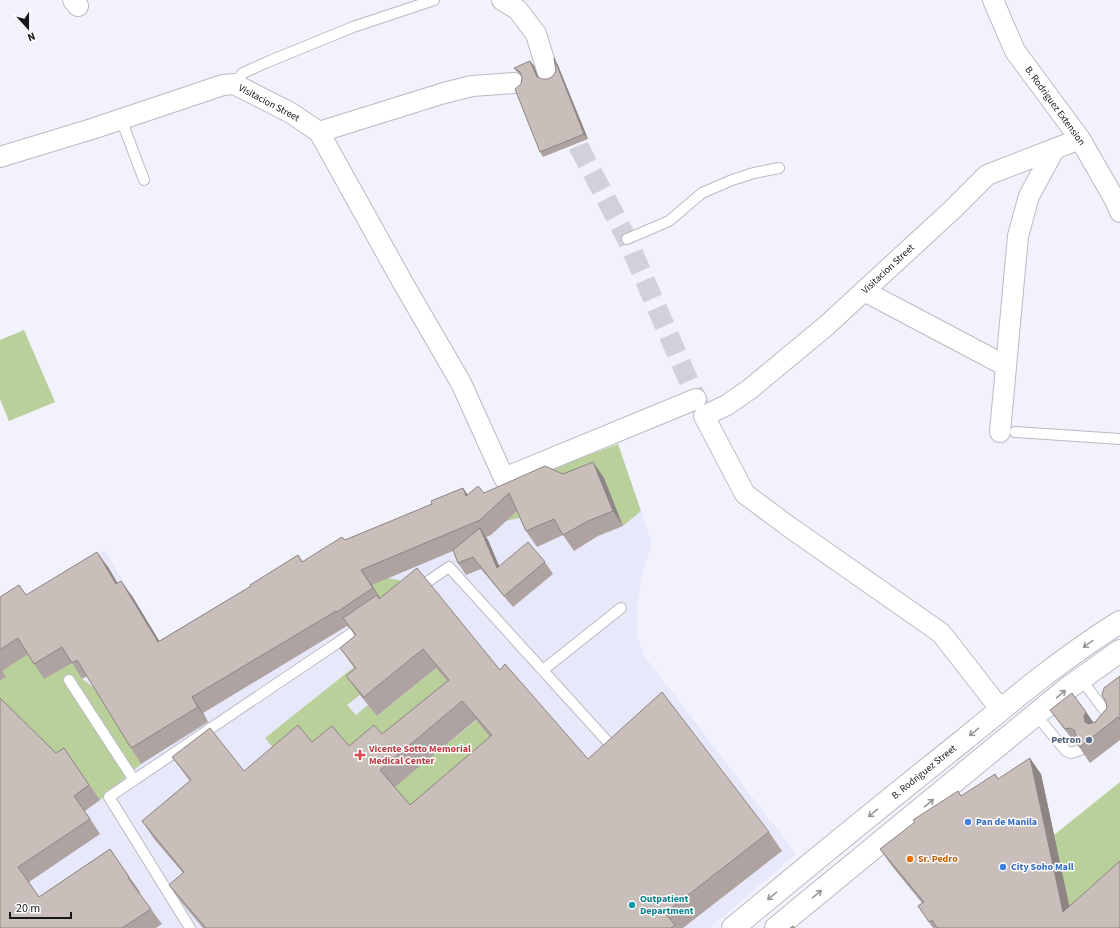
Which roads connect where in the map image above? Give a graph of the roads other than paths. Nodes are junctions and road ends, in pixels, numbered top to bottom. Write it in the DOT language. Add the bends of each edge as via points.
graph roads {
  1 [pos="434,0"];
  2 [pos="502,0"];
  3 [pos="994,0"];
  4 [pos="548,73"];
  5 [pos="514,83"];
  6 [pos="234,84"];
  7 [pos="121,119"];
  8 [pos="319,132"];
  9 [pos="1080,139"];
  10 [pos="1054,150"];
  11 [pos="0,157"];
  12 [pos="779,168"];
  13 [pos="144,180"];
  14 [pos="1120,212"];
  15 [pos="626,239"];
  16 [pos="864,291"];
  17 [pos="1006,366"];
  18 [pos="700,407"];
  19 [pos="1008,432"];
  20 [pos="1120,439"];
  21 [pos="409,594"];
  22 [pos="621,608"];
  23 [pos="370,621"];
  24 [pos="1120,622"];
  25 [pos="1120,651"];
  26 [pos="543,670"];
  27 [pos="1081,679"];
  28 [pos="70,680"];
  29 [pos="1001,710"];
  30 [pos="1036,715"];
  31 [pos="1106,729"];
  32 [pos="1080,750"];
  33 [pos="619,755"];
  34 [pos="134,780"];
  35 [pos="190,928"];
  36 [pos="733,928"];
  37 [pos="776,928"];
  1 -- 6 [label="lane" via="265,63 243,73"];
  2 -- 4 [label="street" via="518,10 536,34"];
  3 -- 9 [label="street, B. Rodriguez Extension" via="1015,51"];
  5 -- 8 [label="street" via="472,86 444,93"];
  6 -- 7 [label="street, Visitacion Street" via="223,85"];
  6 -- 8 [label="street, Visitacion Street" via="291,113"];
  7 -- 11 [label="street, Visitacion Street"];
  7 -- 13 [label="lane"];
  8 -- 18 [label="street, Visitacion Street" via="461,383 504,478"];
  9 -- 10 [label="street, Visitacion Street"];
  9 -- 14 [label="street, B. Rodriguez Extension"];
  10 -- 16 [label="street, Visitacion Street" via="987,175"];
  10 -- 17 [label="street" via="1029,196 1018,236"];
  12 -- 15 [label="lane" via="732,180 702,193 669,220"];
  16 -- 17 [label="street"];
  16 -- 18 [label="street, Visitacion Street" via="750,389 727,405"];
  17 -- 19 [label="street"];
  18 -- 29 [label="street" via="745,494 941,633"];
  19 -- 20 [label="lane"];
  21 -- 26 [label="lane" via="449,567"];
  22 -- 26 [label="lane"];
  23 -- 34 [label="lane"];
  24 -- 29 [label="main road, B. Rodriguez Street, one-way"];
  25 -- 27 [label="main road"];
  26 -- 33 [label="lane"];
  30 -- 27 [label="main road, one-way"];
  27 -- 31 [label="lane" via="1112,719"];
  28 -- 34 [label="lane"];
  29 -- 36 [label="main road, B. Rodriguez Street, one-way"];
  30 -- 32 [label="lane" via="1066,751 1071,753"];
  37 -- 30 [label="main road, one-way"];
  34 -- 35 [label="lane" via="110,797"];
}
